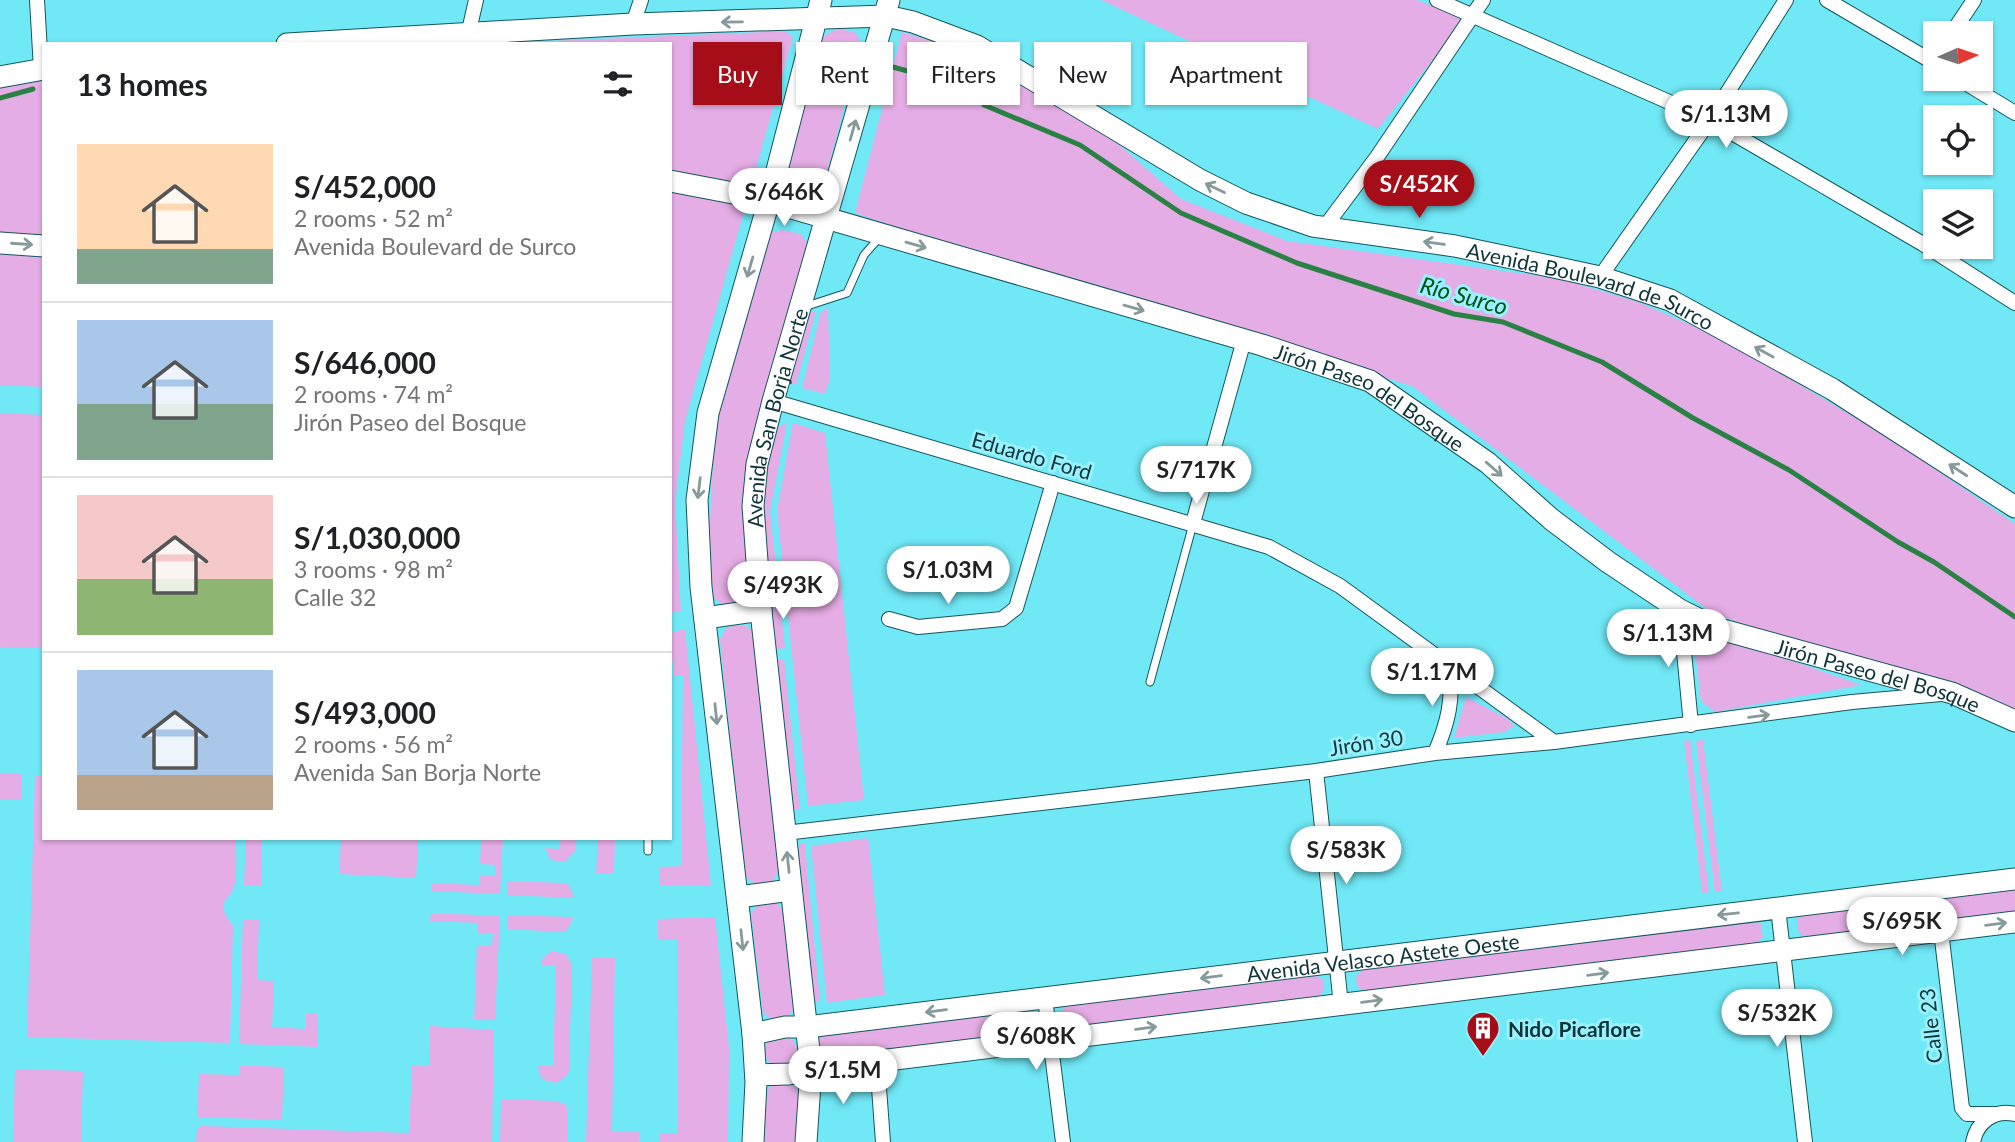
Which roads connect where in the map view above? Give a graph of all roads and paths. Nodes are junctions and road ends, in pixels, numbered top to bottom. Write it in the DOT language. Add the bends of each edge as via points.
graph roads {
  1 [pos="37,0"];
  2 [pos="476,0"];
  3 [pos="641,0"];
  4 [pos="1437,0"];
  5 [pos="1483,0"];
  6 [pos="1786,0"];
  7 [pos="1827,0"];
  8 [pos="1974,0"];
  9 [pos="888,8"];
  10 [pos="818,10"];
  11 [pos="1473,16"];
  12 [pos="1960,21"];
  13 [pos="633,24"];
  14 [pos="468,35"];
  15 [pos="327,42"];
  16 [pos="1923,55"];
  17 [pos="42,58"];
  18 [pos="42,69"];
  19 [pos="0,77"];
  20 [pos="1979,91"];
  21 [pos="2015,113"];
  22 [pos="1710,120"];
  23 [pos="672,181"];
  24 [pos="769,201"];
  25 [pos="827,219"];
  26 [pos="1324,229"];
  27 [pos="883,235"];
  28 [pos="0,243"];
  29 [pos="42,246"];
  30 [pos="1600,277"];
  31 [pos="2015,303"];
  32 [pos="800,309"];
  33 [pos="1244,340"];
  34 [pos="773,401"];
  35 [pos="1053,483"];
  36 [pos="2015,507"];
  37 [pos="1193,523"];
  38 [pos="761,610"];
  39 [pos="1681,610"];
  40 [pos="705,618"];
  41 [pos="890,619"];
  42 [pos="1449,666"];
  43 [pos="1150,682"];
  44 [pos="1952,693"];
  45 [pos="2015,721"];
  46 [pos="1691,725"];
  47 [pos="1554,742"];
  48 [pos="1436,753"];
  49 [pos="1316,771"];
  50 [pos="785,833"];
  51 [pos="649,840"];
  52 [pos="648,851"];
  53 [pos="2015,879"];
  54 [pos="791,890"];
  55 [pos="737,897"];
  56 [pos="1777,908"];
  57 [pos="2015,922"];
  58 [pos="1941,931"];
  59 [pos="1783,951"];
  60 [pos="1337,962"];
  61 [pos="1045,998"];
  62 [pos="1341,1005"];
  63 [pos="807,1027"];
  64 [pos="753,1034"];
  65 [pos="1050,1040"];
  66 [pos="877,1061"];
  67 [pos="816,1068"];
  68 [pos="756,1075"];
  69 [pos="2009,1113"];
  70 [pos="753,1142"];
  71 [pos="806,1142"];
  72 [pos="820,1142"];
  73 [pos="883,1142"];
  74 [pos="1063,1142"];
  75 [pos="1805,1142"];
  76 [pos="1973,1142"];
  1 -- 17 [label="street"];
  2 -- 14 [label="street"];
  3 -- 13 [label="street"];
  4 -- 11 [label="street"];
  5 -- 11 [label="street"];
  6 -- 22 [label="street"];
  7 -- 16 [label="street"];
  8 -- 12 [label="street"];
  9 -- 10 [label="street, Avenida Boulevard de Surco"];
  25 -- 9 [label="street, Avenida San Borja Norte, one-way"];
  26 -- 9 [label="street, Avenida Boulevard de Surco, one-way" via="1246,203 1200,180 968,42"];
  10 -- 13 [label="street, Avenida Boulevard de Surco, one-way"];
  10 -- 24 [label="street"];
  11 -- 22 [label="street"];
  11 -- 26 [label="street"];
  13 -- 14 [label="street, Avenida Boulevard de Surco"];
  14 -- 15 [label="street, Avenida Boulevard de Surco"];
  18 -- 19 [label="street"];
  20 -- 21 [label="street"];
  22 -- 30 [label="street"];
  22 -- 31 [label="street"];
  23 -- 24 [label="street, Jirón Paseo del Bosque"];
  24 -- 25 [label="street, Jirón Paseo del Bosque"];
  24 -- 40 [label="street, one-way" via="708,413 697,500"];
  25 -- 27 [label="street, Jirón Paseo del Bosque"];
  25 -- 32 [label="street, Avenida San Borja Norte"];
  30 -- 26 [label="street, Avenida Boulevard de Surco, one-way" via="1455,246"];
  27 -- 32 [label="lane" via="864,255 848,293"];
  27 -- 33 [label="street, Jirón Paseo del Bosque, one-way"];
  28 -- 29 [label="street, one-way"];
  36 -- 30 [label="street, Avenida Boulevard de Surco, one-way" via="1832,389 1670,300"];
  32 -- 34 [label="street, Avenida San Borja Norte"];
  33 -- 37 [label="street"];
  33 -- 39 [label="street, Jirón Paseo del Bosque, one-way" via="1370,381 1434,422 1551,519"];
  34 -- 35 [label="street, Eduardo Ford"];
  34 -- 38 [label="street, Avenida San Borja Norte" via="757,464 753,506"];
  35 -- 37 [label="street, Eduardo Ford"];
  35 -- 41 [label="street" via="1016,608 1010,614 1002,619 918,627"];
  37 -- 42 [label="street, Eduardo Ford" via="1269,547 1340,586"];
  37 -- 43 [label="lane"];
  38 -- 40 [label="street"];
  38 -- 50 [label="street, Avenida San Borja Norte"];
  39 -- 44 [label="street, Jirón Paseo del Bosque" via="1716,628"];
  39 -- 46 [label="street"];
  40 -- 55 [label="street, one-way"];
  42 -- 47 [label="street, Eduardo Ford"];
  42 -- 48 [label="street" via="1453,692"];
  44 -- 45 [label="street, Jirón Paseo del Bosque"];
  46 -- 44 [label="street, Jirón 30, one-way"];
  46 -- 47 [label="street, Jirón 30"];
  47 -- 48 [label="street, Jirón 30"];
  48 -- 49 [label="street, Jirón 30"];
  49 -- 50 [label="street, Jirón 30"];
  49 -- 60 [label="street"];
  54 -- 50 [label="street, Avenida San Borja Norte, one-way"];
  51 -- 52 [label="lane"];
  53 -- 56 [label="street, Avenida Velasco Astete Oeste"];
  54 -- 55 [label="street"];
  54 -- 63 [label="street, Avenida San Borja Norte"];
  55 -- 64 [label="street, one-way"];
  56 -- 59 [label="street"];
  56 -- 60 [label="street, Avenida Velasco Astete Oeste, one-way"];
  58 -- 57 [label="street, Avenida Velasco Astete Oeste, one-way"];
  58 -- 59 [label="street, Avenida Velasco Astete Oeste"];
  58 -- 69 [label="street, Calle 23" via="1959,1097 1967,1114"];
  62 -- 59 [label="street, Avenida Velasco Astete Oeste, one-way"];
  59 -- 75 [label="street"];
  60 -- 61 [label="street, Avenida Velasco Astete Oeste, one-way"];
  60 -- 62 [label="street"];
  61 -- 63 [label="street, Avenida Velasco Astete Oeste, one-way"];
  61 -- 65 [label="street"];
  65 -- 62 [label="street, Avenida Velasco Astete Oeste, one-way"];
  63 -- 64 [label="street, Avenida Velasco Astete Oeste"];
  63 -- 67 [label="street, Avenida San Borja Norte"];
  64 -- 68 [label="street"];
  65 -- 66 [label="street, Avenida Velasco Astete Oeste"];
  65 -- 74 [label="street"];
  66 -- 67 [label="street, Avenida Velasco Astete Oeste"];
  66 -- 73 [label="street"];
  67 -- 68 [label="street, Avenida Velasco Astete Oeste"];
  67 -- 71 [label="street, Avenida San Borja Norte"];
  67 -- 72 [label="street"];
  68 -- 70 [label="street"];
  69 -- 76 [label="street" via="1979,1127"];
}
